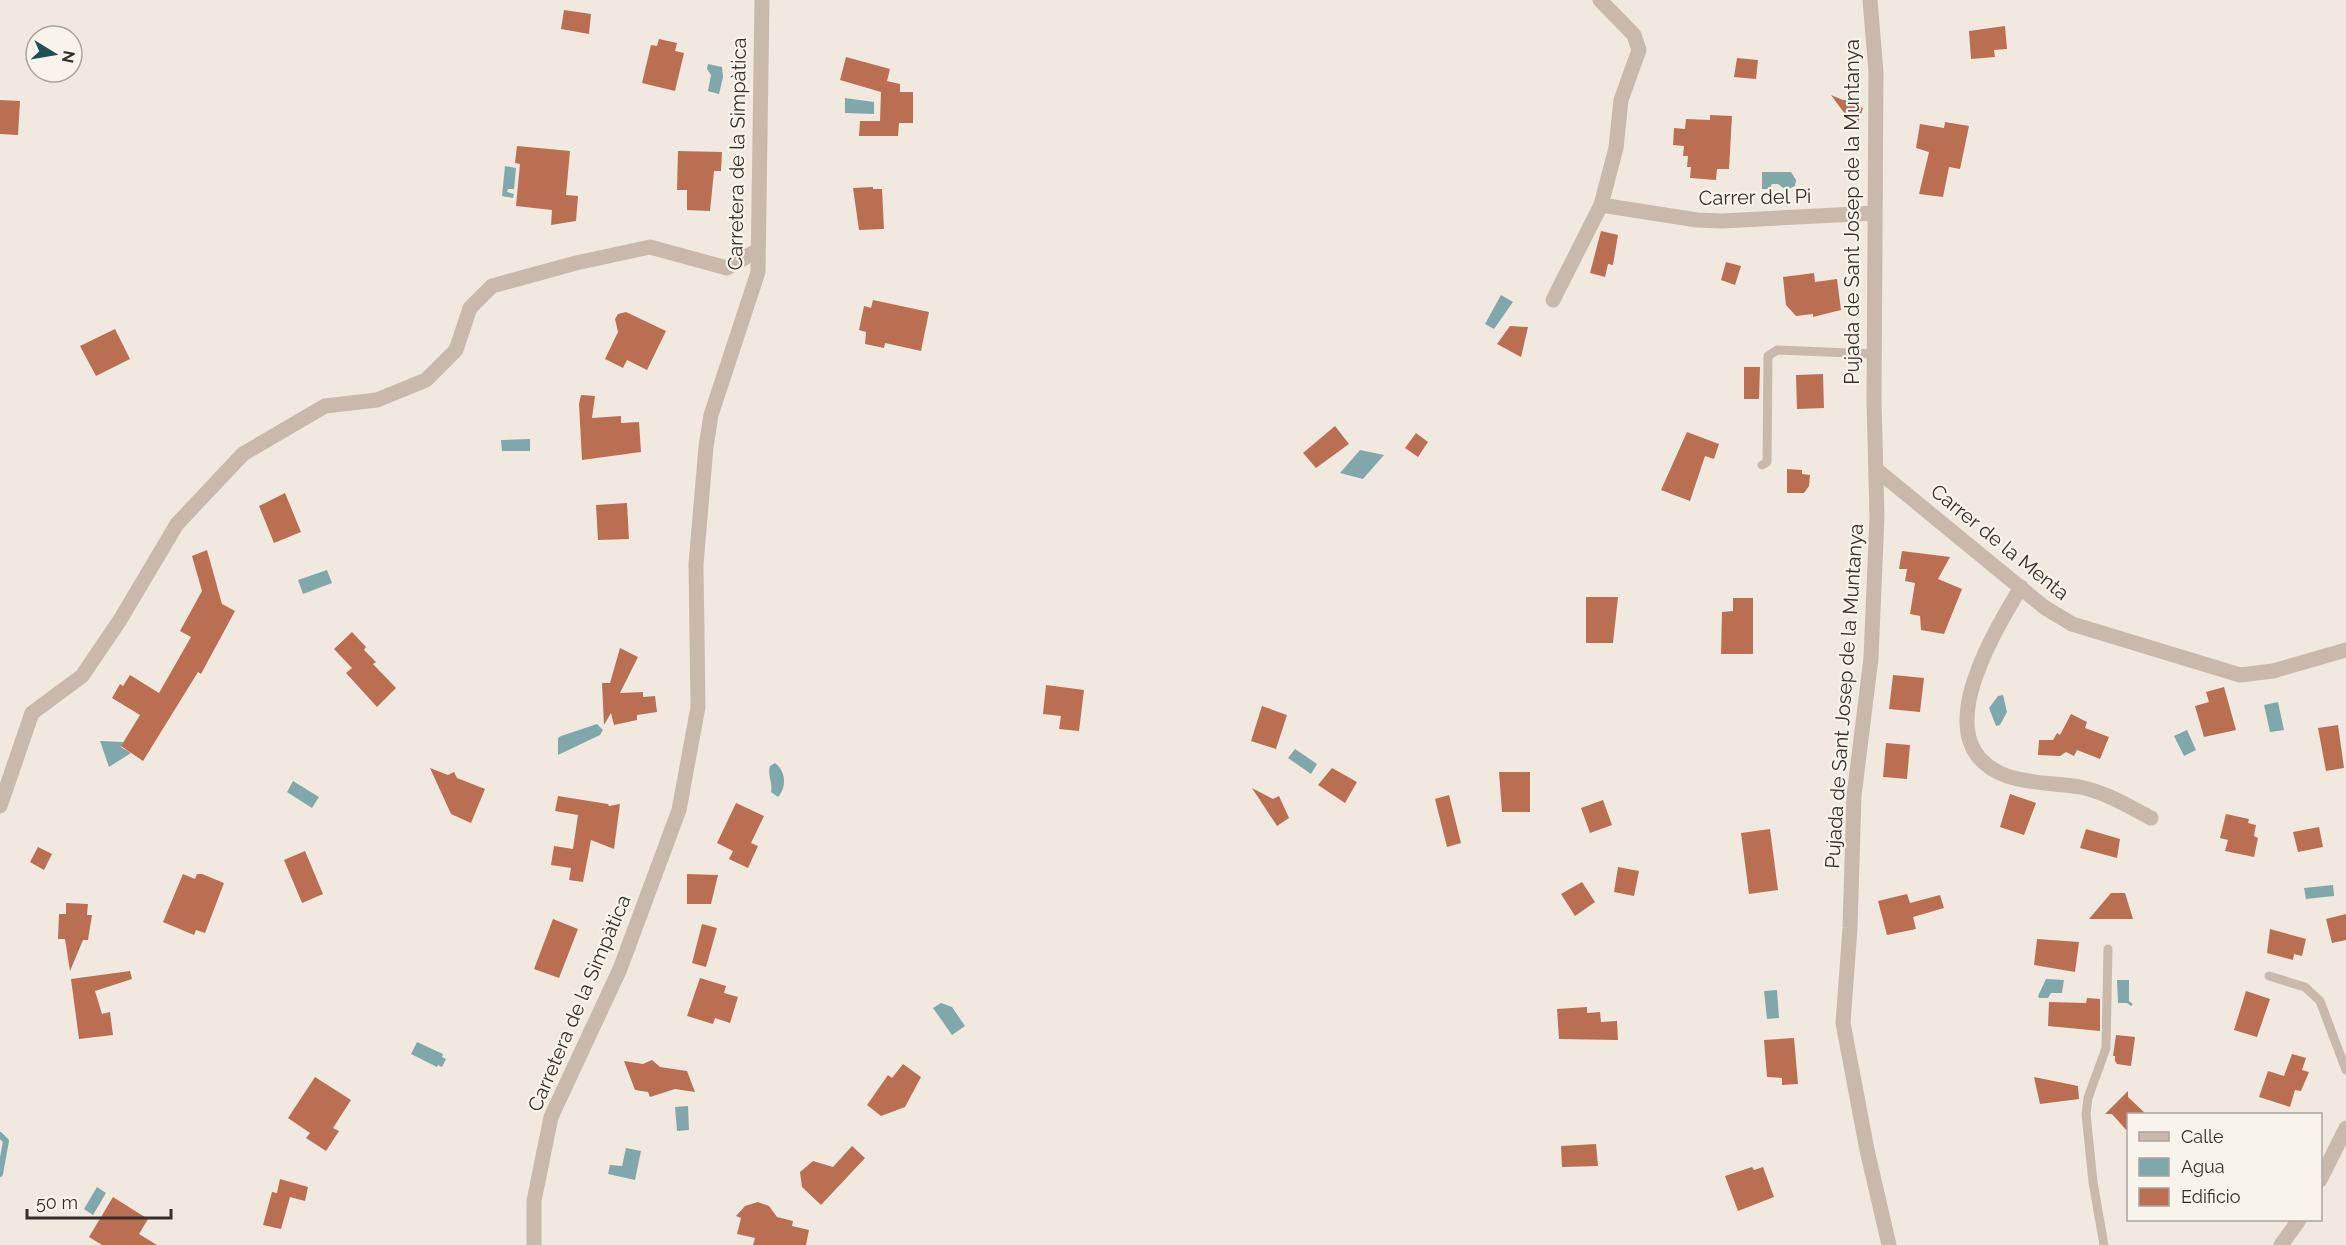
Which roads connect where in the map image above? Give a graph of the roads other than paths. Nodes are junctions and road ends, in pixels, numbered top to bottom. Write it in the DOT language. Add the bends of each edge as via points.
graph roads {
  1 [pos="762,0"];
  2 [pos="1600,0"];
  3 [pos="1870,0"];
  4 [pos="1601,205"];
  5 [pos="1875,213"];
  6 [pos="758,250"];
  7 [pos="1553,300"];
  8 [pos="1874,354"];
  9 [pos="1762,465"];
  10 [pos="1877,470"];
  11 [pos="2022,587"];
  12 [pos="2346,650"];
  13 [pos="0,806"];
  14 [pos="2151,818"];
  15 [pos="2108,949"];
  16 [pos="2269,976"];
  17 [pos="2346,1070"];
  18 [pos="2346,1128"];
  19 [pos="2322,1176"];
  20 [pos="2298,1221"];
  21 [pos="534,1245"];
  22 [pos="1889,1245"];
  23 [pos="2104,1245"];
  24 [pos="2281,1245"];
  1 -- 6 [label="street, Carretera de la Simpàtica"];
  2 -- 4 [label="street" via="1634,35 1639,50 1621,100 1616,148"];
  3 -- 5 [label="street, Pujada de Sant Josep de la Muntanya" via="1875,72"];
  4 -- 5 [label="street, Carrer del Pi" via="1722,221"];
  4 -- 7 [label="street"];
  5 -- 8 [label="street, Pujada de Sant Josep de la Muntanya"];
  6 -- 13 [label="street" via="727,268 650,248 492,285 470,309 456,350 426,380 377,400 325,406 243,454 177,524 82,676 32,712"];
  6 -- 21 [label="street, Carretera de la Simpàtica" via="758,272 711,415 706,447 696,564 699,707 678,810 620,969 551,1117 534,1201"];
  8 -- 9 [label="lane" via="1777,350 1768,356 1769,439 1767,462"];
  8 -- 10 [label="street, Pujada de Sant Josep de la Muntanya"];
  10 -- 11 [label="street, Carrer de la Menta"];
  10 -- 22 [label="street, Pujada de Sant Josep de la Muntanya" via="1874,610 1854,796 1843,1023"];
  11 -- 12 [label="street, Carrer de la Menta" via="2072,624 2228,674 2273,671"];
  11 -- 14 [label="street" via="1974,675 1968,717 1978,759 2010,777 2081,787"];
  15 -- 23 [label="lane" via="2106,1048 2086,1114"];
  16 -- 17 [label="lane" via="2305,987 2320,1001"];
  18 -- 19 [label="street"];
  20 -- 24 [label="street"];
}
